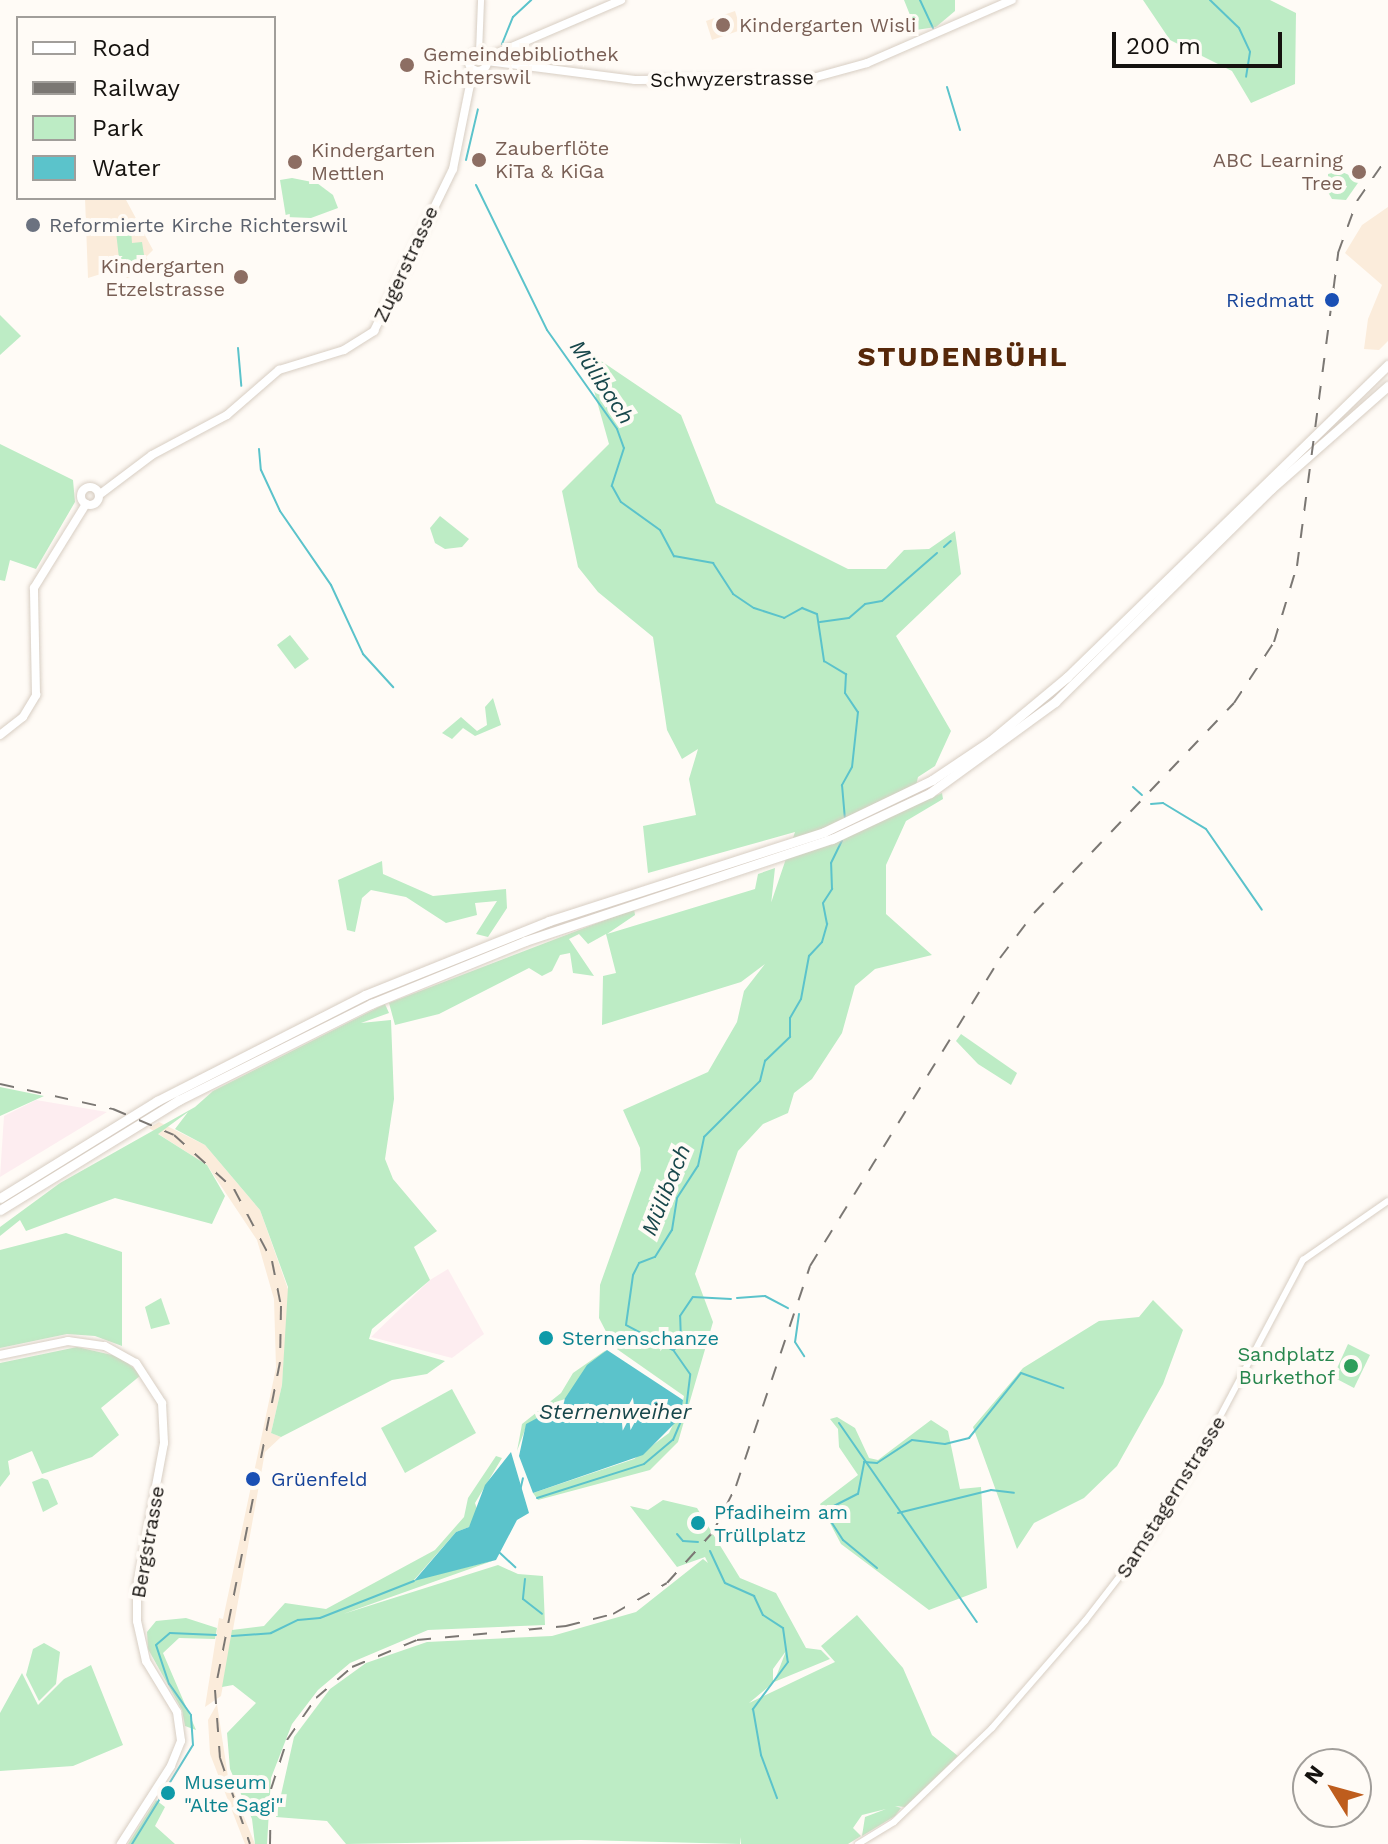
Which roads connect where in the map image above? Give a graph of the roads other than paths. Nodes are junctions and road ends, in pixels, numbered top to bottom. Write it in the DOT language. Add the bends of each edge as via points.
graph roads {
  1 [pos="481,0"];
  2 [pos="621,0"];
  3 [pos="1012,0"];
  4 [pos="484,57"];
  5 [pos="473,70"];
  6 [pos="1388,365"];
  7 [pos="1388,386"];
  8 [pos="99,495"];
  9 [pos="86,504"];
  10 [pos="1195,558"];
  11 [pos="0,735"];
  12 [pos="789,849"];
  13 [pos="0,1198"];
  14 [pos="1388,1201"];
  15 [pos="0,1210"];
  16 [pos="0,1355"];
  17 [pos="121,1844"];
  18 [pos="858,1844"];
  1 -- 4 [label="street"];
  2 -- 4 [label="main road"];
  3 -- 4 [label="main road, Schwyzerstrasse" via="867,63 809,79 635,80"];
  4 -- 5 [label="main road" via="482,70"];
  4 -- 5 [label="main road, Zugerstrasse" via="469,60"];
  5 -- 8 [label="main road, Zugerstrasse" via="453,169 374,331 350,348 279,370 227,415 152,455"];
  6 -- 10 [label="highway"];
  7 -- 10 [label="highway"];
  8 -- 9 [label="main road" via="94,504"];
  8 -- 9 [label="main road" via="93,488 84,489 81,497"];
  9 -- 11 [label="main road" via="34,588 36,695 23,717"];
  10 -- 12 [label="highway" via="1036,718 968,769"];
  12 -- 13 [label="highway" via="549,921 365,995 157,1101"];
  12 -- 15 [label="highway" via="525,941 371,1004 179,1100"];
  14 -- 18 [label="street, Samstagernstrasse" via="1303,1260 1210,1437 1113,1587 992,1728 894,1822"];
  16 -- 17 [label="main road, Bergstrasse" via="68,1341 105,1346 136,1363 162,1403 164,1443 136,1603 143,1653 177,1712 181,1741"];
}
